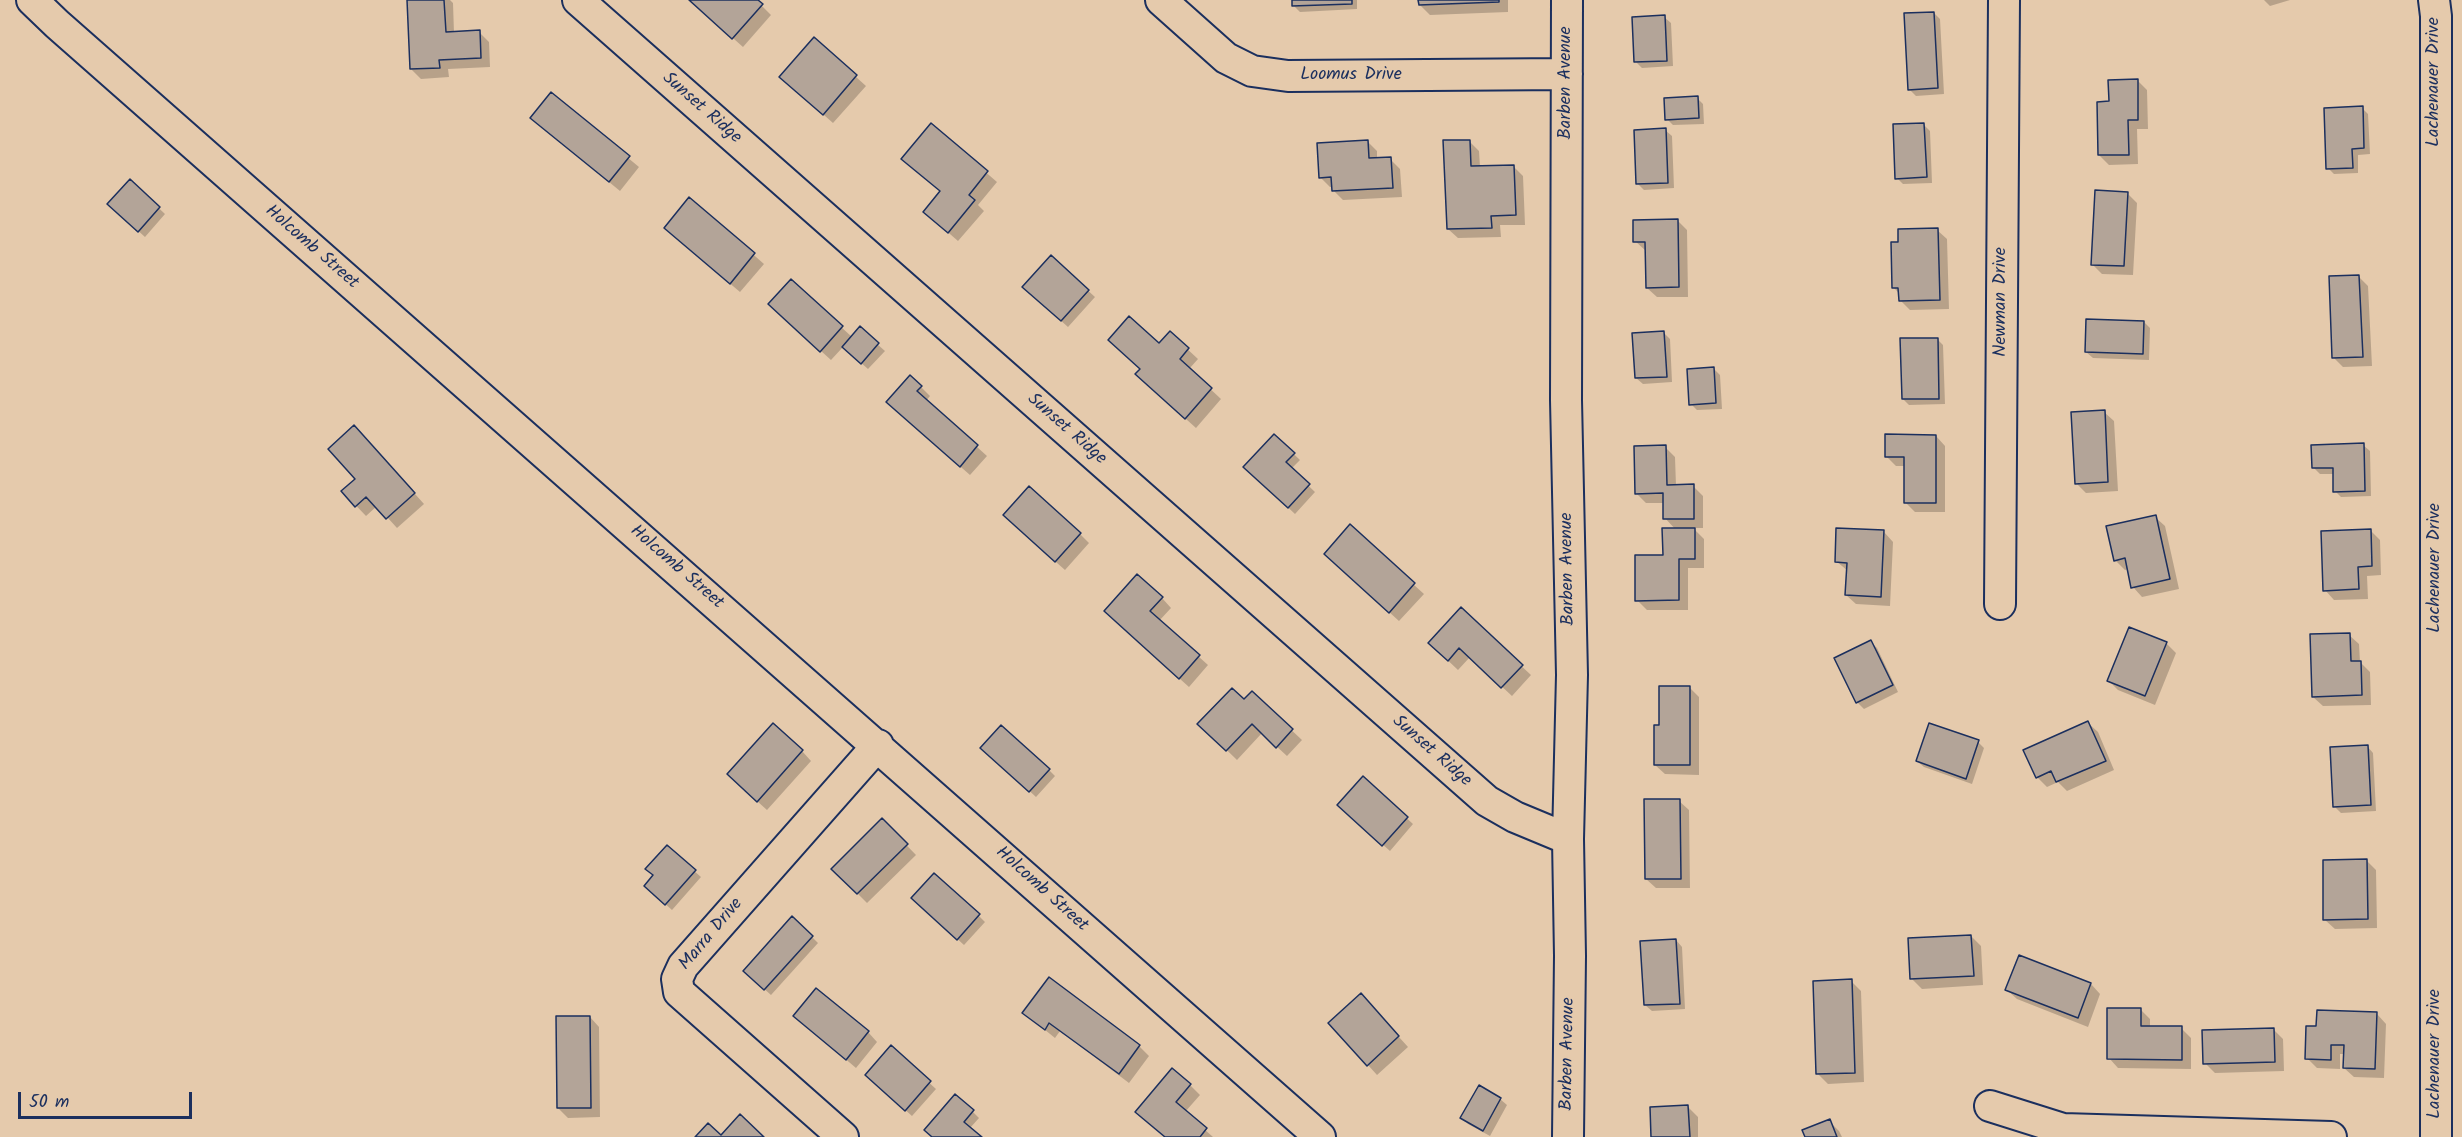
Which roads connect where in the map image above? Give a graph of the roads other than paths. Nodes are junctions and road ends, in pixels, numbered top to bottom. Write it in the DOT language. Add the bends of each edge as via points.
graph roads {
  1 [pos="32,0"];
  2 [pos="578,0"];
  3 [pos="1161,0"];
  4 [pos="1567,0"];
  5 [pos="2004,0"];
  6 [pos="2433,0"];
  7 [pos="1567,74"];
  8 [pos="2000,604"];
  9 [pos="878,745"];
  10 [pos="1568,839"];
  11 [pos="1990,1106"];
  12 [pos="843,1137"];
  13 [pos="1320,1137"];
  14 [pos="1568,1137"];
  15 [pos="2331,1137"];
  16 [pos="2436,1137"];
  1 -- 9 [label="street, Holcomb Street"];
  2 -- 10 [label="street, Sunset Ridge" via="1486,801"];
  3 -- 7 [label="street, Loomus Drive" via="1226,58 1252,71 1288,76"];
  4 -- 7 [label="street, Barben Avenue"];
  5 -- 8 [label="street, Newman Drive"];
  6 -- 16 [label="street, Lachenauer Drive"];
  7 -- 10 [label="street, Barben Avenue" via="1566,400 1572,675"];
  9 -- 12 [label="street, Marra Drive" via="683,966 677,979 679,992"];
  9 -- 13 [label="street, Holcomb Street"];
  10 -- 14 [label="street, Barben Avenue"];
  11 -- 15 [label="street" via="2063,1129"];
}
